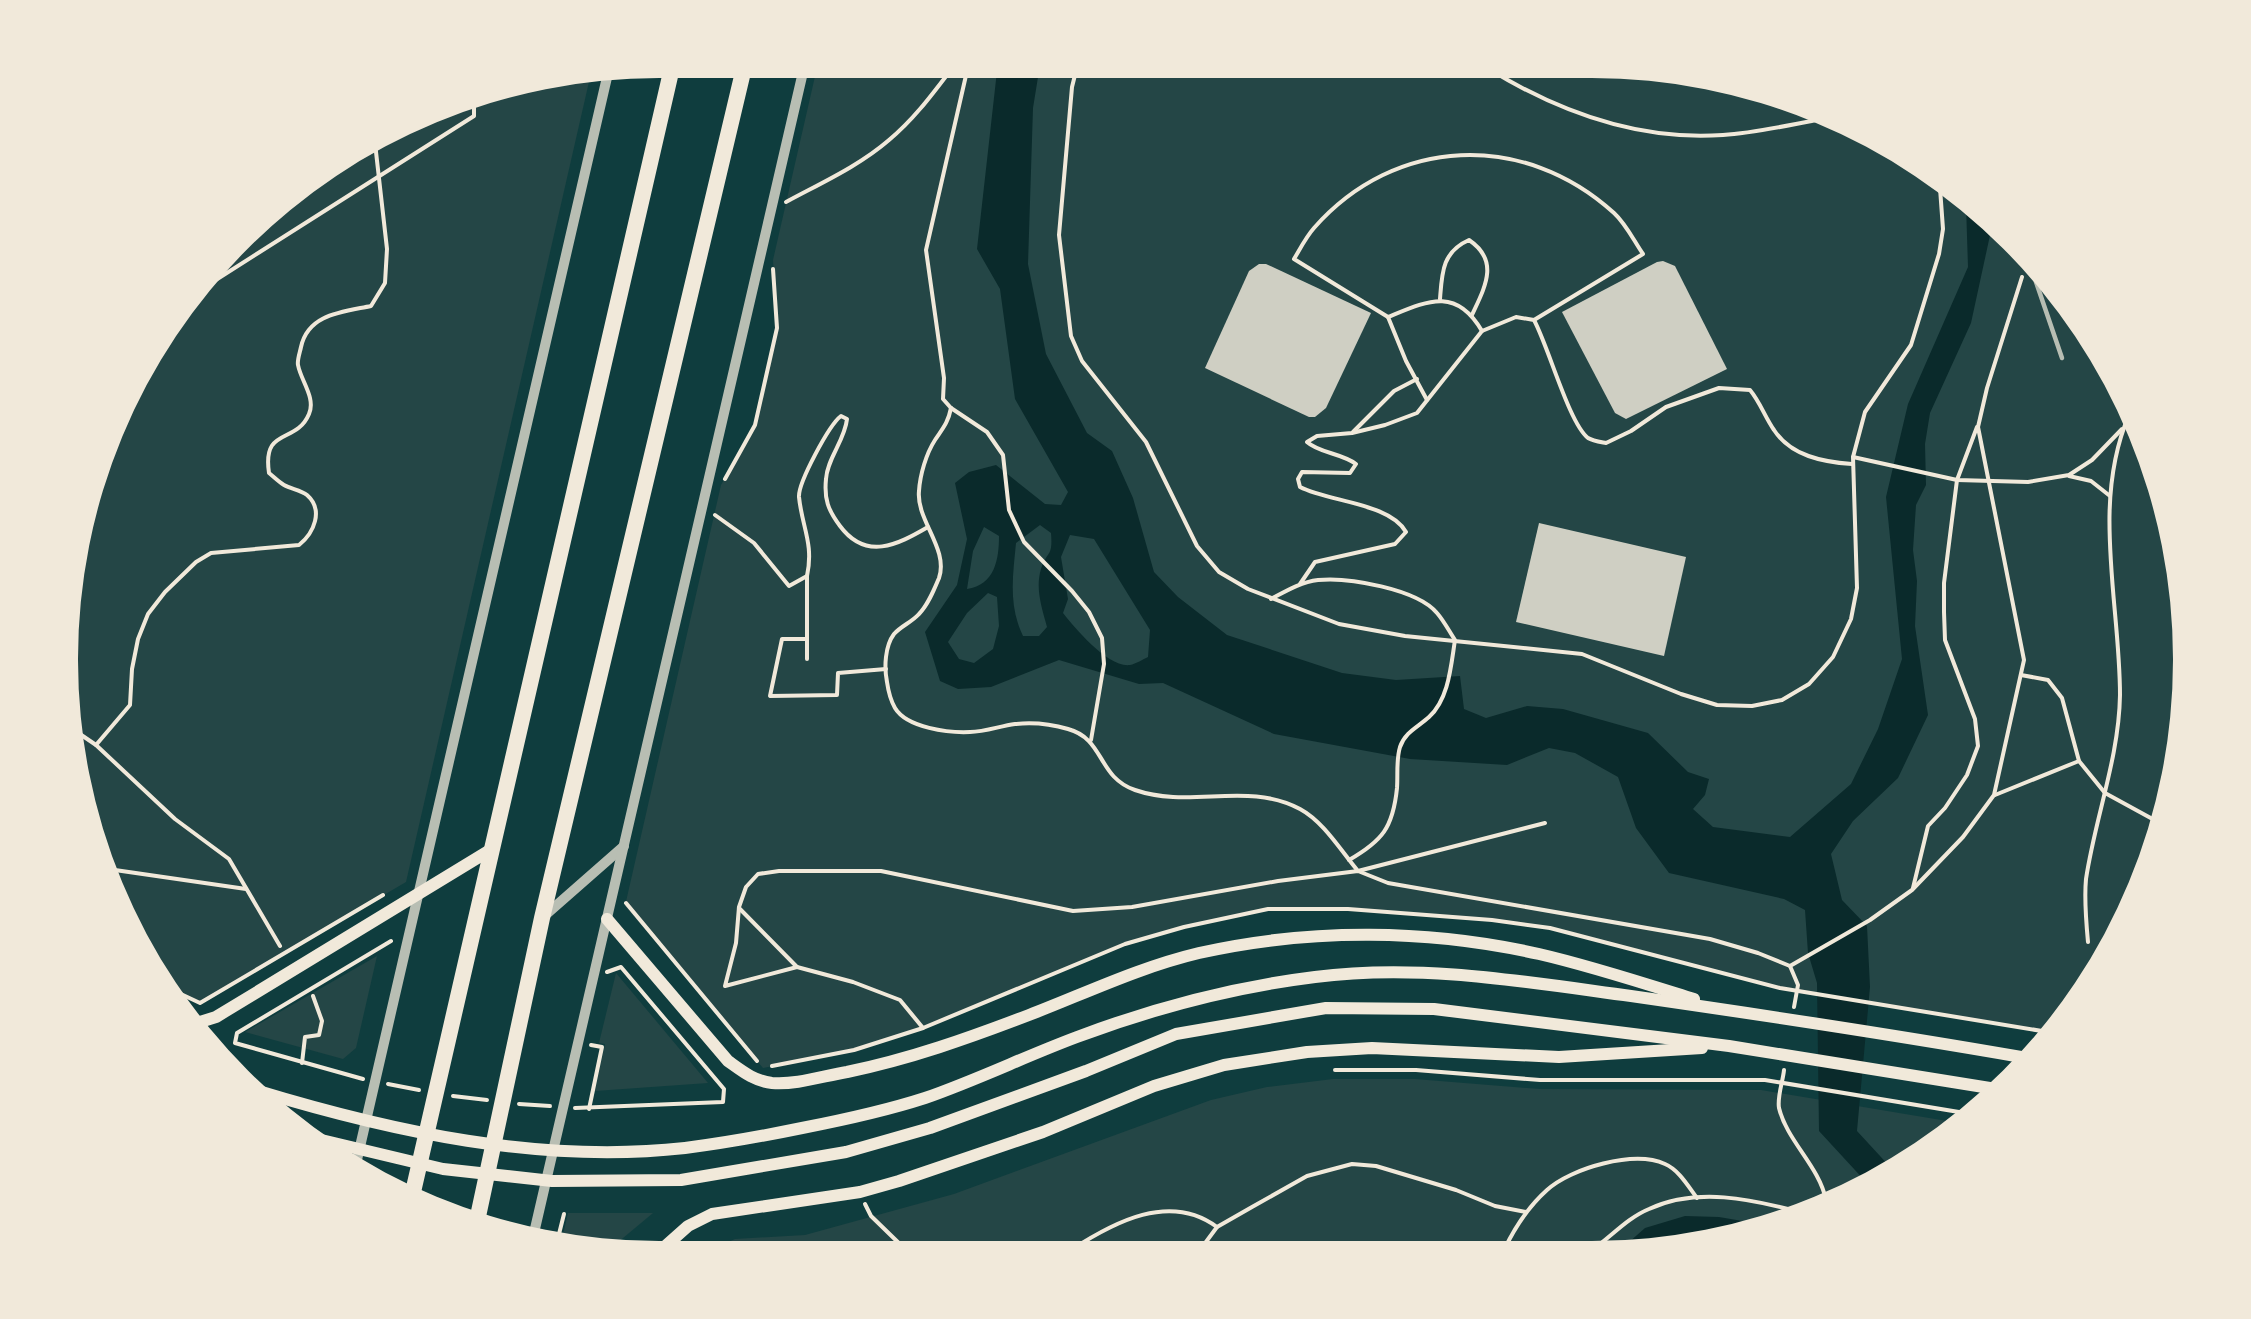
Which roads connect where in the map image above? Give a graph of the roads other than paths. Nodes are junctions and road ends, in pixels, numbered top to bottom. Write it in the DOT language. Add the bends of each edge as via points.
graph roads {
  1 [pos="670,78"];
  2 [pos="742,78"];
  3 [pos="802,78"];
  4 [pos="606,81"];
  5 [pos="2038,287"];
  6 [pos="2062,358"];
  7 [pos="624,846"];
  8 [pos="492,849"];
  9 [pos="418,895"];
  10 [pos="542,918"];
  11 [pos="607,920"];
  12 [pos="1730,1010"];
  13 [pos="204,1021"];
  14 [pos="1730,1046"];
  15 [pos="2017,1056"];
  16 [pos="1985,1087"];
  17 [pos="275,1096"];
  18 [pos="337,1144"];
  19 [pos="358,1156"];
  20 [pos="414,1187"];
  21 [pos="479,1212"];
  22 [pos="535,1227"];
  23 [pos="671,1241"];
  1 -- 8 [label="highway"];
  2 -- 10 [label="highway"];
  3 -- 7 [label="street"];
  4 -- 9 [label="street"];
  5 -- 6 [label="lane"];
  7 -- 10 [label="street"];
  7 -- 11 [label="street"];
  8 -- 9 [label="main road"];
  8 -- 20 [label="highway"];
  9 -- 13 [label="main road"];
  9 -- 19 [label="street"];
  10 -- 21 [label="highway"];
  11 -- 12 [label="main road" via="728,1060 750,1077 772,1083 899,1061 1122,976 1199,953 1277,939 1348,934 1420,937 1517,950"];
  11 -- 22 [label="street"];
  12 -- 15 [label="main road"];
  12 -- 17 [label="main road" via="1526,981 1433,973 1319,976 1263,984 1175,1005 1080,1036 924,1098 842,1120 682,1148 610,1152 447,1138"];
  14 -- 16 [label="main road"];
  14 -- 18 [label="main road" via="1434,1009 1326,1008 1176,1034 930,1128 846,1152 681,1180 552,1181 465,1172"];
  14 -- 23 [label="main road" via="1559,1057 1372,1048 1307,1052 1224,1065 1154,1086 947,1166 860,1192 712,1214 688,1226"];
}
